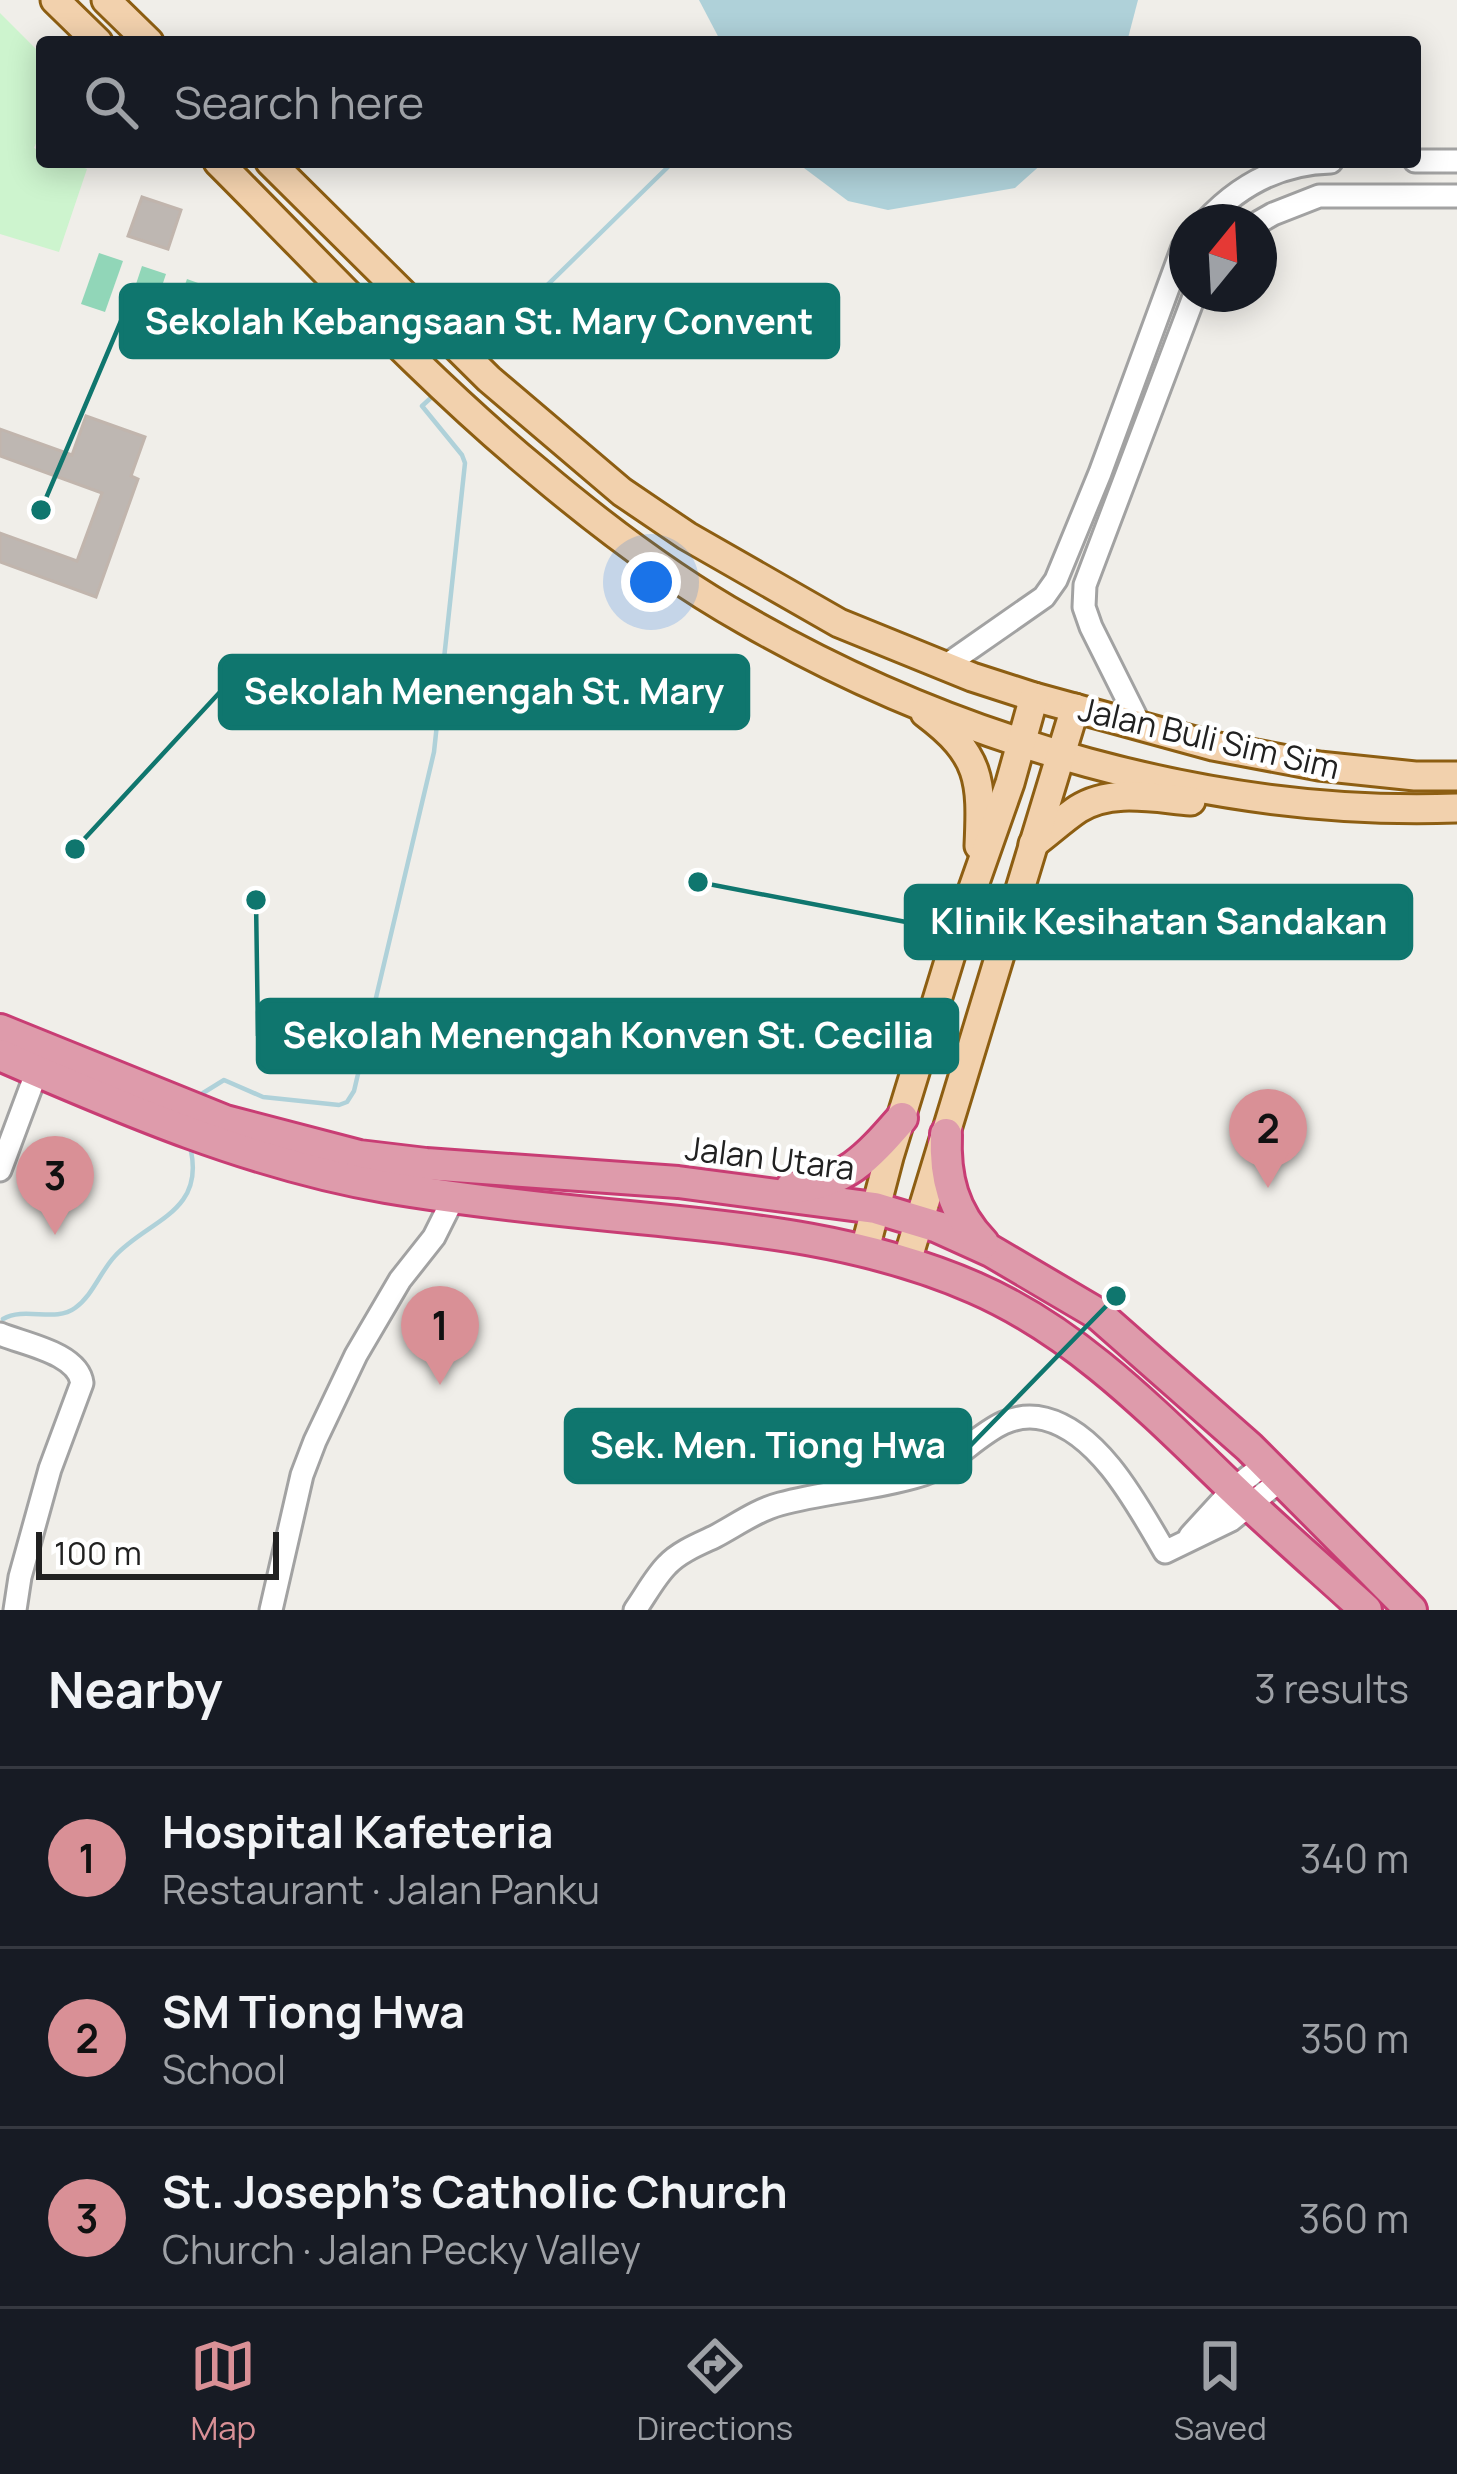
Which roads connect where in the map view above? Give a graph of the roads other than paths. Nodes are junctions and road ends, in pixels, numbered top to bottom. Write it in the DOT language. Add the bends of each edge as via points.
graph roads {
  1 [pos="55,0"];
  2 [pos="106,0"];
  3 [pos="92,36"];
  4 [pos="142,36"];
  5 [pos="1457,160"];
  6 [pos="1421,161"];
  7 [pos="224,168"];
  8 [pos="276,168"];
  9 [pos="1287,168"];
  10 [pos="1457,196"];
  11 [pos="1221,204"];
  12 [pos="1277,212"];
  13 [pos="1169,286"];
  14 [pos="1188,312"];
  15 [pos="945,666"];
  16 [pos="889,693"];
  17 [pos="1034,697"];
  18 [pos="1075,709"];
  19 [pos="1141,727"];
  20 [pos="1022,742"];
  21 [pos="1060,754"];
  22 [pos="1457,776"];
  23 [pos="1290,801"];
  24 [pos="1457,808"];
  25 [pos="1033,844"];
  26 [pos="978,874"];
  27 [pos="0,1030"];
  28 [pos="0,1055"];
  29 [pos="37,1071"];
  30 [pos="174,1113"];
  31 [pos="902,1118"];
  32 [pos="218,1131"];
  33 [pos="946,1134"];
  34 [pos="0,1170"];
  35 [pos="678,1182"];
  36 [pos="756,1192"];
  37 [pos="454,1197"];
  38 [pos="875,1208"];
  39 [pos="920,1220"];
  40 [pos="697,1222"];
  41 [pos="865,1249"];
  42 [pos="991,1251"];
  43 [pos="908,1261"];
  44 [pos="0,1334"];
  45 [pos="1273,1472"];
  46 [pos="1228,1499"];
  47 [pos="15,1610"];
  48 [pos="271,1610"];
  49 [pos="635,1610"];
  50 [pos="1366,1610"];
  51 [pos="1411,1610"];
  1 -- 3 [label="main road"];
  2 -- 4 [label="main road"];
  5 -- 6 [label="street"];
  7 -- 16 [label="main road" via="427,374 538,472 742,619"];
  8 -- 15 [label="main road, Jalan Buli Sim Sim" via="488,379 622,492 839,623"];
  9 -- 11 [label="street"];
  10 -- 12 [label="street" via="1319,196"];
  13 -- 15 [label="street" via="1056,580 1044,598"];
  14 -- 19 [label="street" via="1085,585 1091,626"];
  15 -- 17 [label="main road, Jalan Buli Sim Sim"];
  16 -- 20 [label="main road"];
  16 -- 26 [label="main road" via="944,728 972,764 981,796"];
  17 -- 18 [label="main road, Jalan Buli Sim Sim"];
  17 -- 20 [label="main road"];
  18 -- 19 [label="main road, Jalan Buli Sim Sim"];
  18 -- 21 [label="main road"];
  19 -- 22 [label="main road, Jalan Buli Sim Sim" via="1318,766"];
  20 -- 21 [label="main road"];
  20 -- 26 [label="main road"];
  21 -- 23 [label="main road, Jalan Buli Sim Sim"];
  21 -- 25 [label="main road, Jalan Buli Sim Sim"];
  23 -- 24 [label="main road, Jalan Buli Sim Sim"];
  23 -- 25 [label="main road" via="1124,795 1078,809"];
  25 -- 33 [label="main road, Jalan Buli Sim Sim"];
  26 -- 31 [label="main road"];
  27 -- 30 [label="highway, Jalan Utara"];
  28 -- 29 [label="highway, Jalan Utara"];
  29 -- 30 [label="highway, Jalan Utara"];
  29 -- 34 [label="street"];
  30 -- 32 [label="highway, Jalan Utara"];
  31 -- 36 [label="highway" via="839,1177"];
  31 -- 38 [label="main road"];
  32 -- 35 [label="highway, Jalan Utara" via="398,1162"];
  32 -- 37 [label="highway, Jalan Utara" via="305,1171"];
  33 -- 39 [label="main road, Jalan Buli Sim Sim"];
  33 -- 42 [label="highway" via="952,1196"];
  35 -- 36 [label="highway, Jalan Utara"];
  35 -- 40 [label="highway" via="700,1212"];
  36 -- 38 [label="highway, Jalan Utara"];
  37 -- 40 [label="highway, Jalan Utara"];
  37 -- 48 [label="street" via="348,1374 302,1475"];
  38 -- 39 [label="highway, Jalan Utara"];
  38 -- 41 [label="main road"];
  39 -- 42 [label="highway, Jalan Utara"];
  39 -- 43 [label="main road, Jalan Buli Sim Sim"];
  40 -- 41 [label="highway, Jalan Utara"];
  41 -- 43 [label="highway, Jalan Utara"];
  42 -- 45 [label="highway, Jalan Utara" via="1099,1314"];
  43 -- 46 [label="highway, Jalan Utara" via="1042,1324 1113,1374"];
  44 -- 47 [label="street" via="71,1364 82,1383 50,1469"];
  45 -- 46 [label="street"];
  45 -- 51 [label="highway, Jalan Utara"];
  46 -- 49 [label="street" via="1175,1546 1108,1464 1065,1426 1015,1417 926,1473 774,1505 668,1564"];
  46 -- 50 [label="highway, Jalan Utara"];
}
